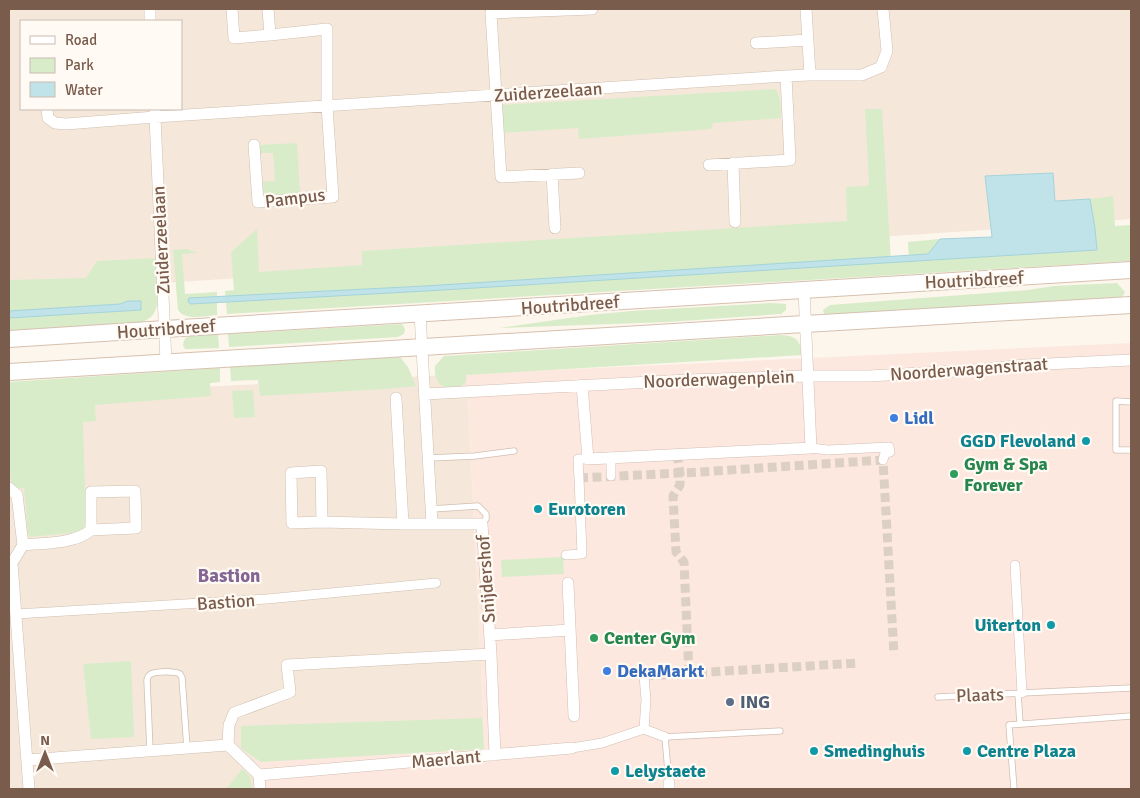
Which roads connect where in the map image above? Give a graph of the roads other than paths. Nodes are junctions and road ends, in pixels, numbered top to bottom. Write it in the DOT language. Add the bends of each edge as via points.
graph roads {
  1 [pos="232,9"];
  2 [pos="268,9"];
  3 [pos="592,9"];
  4 [pos="806,9"];
  5 [pos="883,9"];
  6 [pos="270,35"];
  7 [pos="808,40"];
  8 [pos="756,42"];
  9 [pos="810,75"];
  10 [pos="786,76"];
  11 [pos="496,95"];
  12 [pos="327,106"];
  13 [pos="47,110"];
  14 [pos="155,113"];
  15 [pos="254,145"];
  16 [pos="732,163"];
  17 [pos="709,165"];
  18 [pos="579,173"];
  19 [pos="552,174"];
  20 [pos="735,222"];
  21 [pos="555,228"];
  22 [pos="1131,270"];
  23 [pos="804,290"];
  24 [pos="1131,305"];
  25 [pos="420,314"];
  26 [pos="805,324"];
  27 [pos="165,329"];
  28 [pos="9,339"];
  29 [pos="423,347"];
  30 [pos="1131,360"];
  31 [pos="166,362"];
  32 [pos="9,372"];
  33 [pos="808,376"];
  34 [pos="582,386"];
  35 [pos="425,394"];
  36 [pos="396,398"];
  37 [pos="1131,402"];
  38 [pos="811,448"];
  39 [pos="1131,450"];
  40 [pos="514,451"];
  41 [pos="611,457"];
  42 [pos="429,458"];
  43 [pos="588,459"];
  44 [pos="884,460"];
  45 [pos="611,476"];
  46 [pos="9,488"];
  47 [pos="431,509"];
  48 [pos="322,522"];
  49 [pos="484,522"];
  50 [pos="403,524"];
  51 [pos="432,524"];
  52 [pos="91,530"];
  53 [pos="22,545"];
  54 [pos="566,555"];
  55 [pos="1015,565"];
  56 [pos="436,583"];
  57 [pos="568,583"];
  58 [pos="16,614"];
  59 [pos="570,630"];
  60 [pos="490,634"];
  61 [pos="491,654"];
  62 [pos="644,676"];
  63 [pos="1131,688"];
  64 [pos="1020,693"];
  65 [pos="938,697"];
  66 [pos="574,716"];
  67 [pos="1131,716"];
  68 [pos="1020,724"];
  69 [pos="644,729"];
  70 [pos="780,731"];
  71 [pos="665,737"];
  72 [pos="228,745"];
  73 [pos="187,748"];
  74 [pos="572,748"];
  75 [pos="150,751"];
  76 [pos="495,754"];
  77 [pos="27,760"];
  78 [pos="259,775"];
  79 [pos="669,786"];
  80 [pos="29,789"];
  81 [pos="260,789"];
  82 [pos="1014,789"];
  1 -- 6 [label="street" via="234,38"];
  2 -- 6 [label="street"];
  3 -- 11 [label="street" via="491,13"];
  4 -- 7 [label="street"];
  5 -- 9 [label="street, Zuiderzeelaan" via="887,51 881,67 862,75"];
  6 -- 12 [label="street" via="327,29"];
  7 -- 8 [label="street"];
  7 -- 9 [label="street"];
  9 -- 10 [label="street, Zuiderzeelaan"];
  10 -- 11 [label="street, Zuiderzeelaan"];
  10 -- 16 [label="street" via="790,160"];
  11 -- 12 [label="street, Zuiderzeelaan"];
  11 -- 19 [label="street" via="501,177"];
  12 -- 14 [label="street, Zuiderzeelaan"];
  12 -- 15 [label="street, Pampus" via="333,197 258,202"];
  13 -- 14 [label="street" via="48,118 55,123 66,124"];
  14 -- 27 [label="street, Zuiderzeelaan"];
  16 -- 17 [label="street"];
  16 -- 20 [label="street"];
  18 -- 19 [label="street"];
  19 -- 21 [label="street"];
  22 -- 23 [label="main road, Houtribdreef"];
  23 -- 25 [label="main road, Houtribdreef"];
  23 -- 26 [label="street"];
  24 -- 26 [label="main road, Houtribdreef"];
  25 -- 27 [label="main road, Houtribdreef"];
  25 -- 29 [label="street"];
  26 -- 29 [label="main road, Houtribdreef"];
  26 -- 33 [label="street"];
  27 -- 28 [label="main road, Houtribdreef"];
  27 -- 31 [label="street, Zuiderzeelaan"];
  29 -- 31 [label="main road, Houtribdreef"];
  29 -- 35 [label="street"];
  30 -- 33 [label="street, Noorderwagenstraat" via="869,376"];
  31 -- 32 [label="main road, Houtribdreef"];
  33 -- 34 [label="street, Noorderwagenplein"];
  33 -- 38 [label="street, Noorderwagenplein"];
  34 -- 35 [label="street, Noorderwagenplein"];
  34 -- 43 [label="street"];
  35 -- 42 [label="street"];
  36 -- 50 [label="street"];
  37 -- 39 [label="lane" via="1116,402 1116,450"];
  38 -- 41 [label="street"];
  38 -- 44 [label="street" via="889,447 890,452 885,452"];
  40 -- 42 [label="lane"];
  41 -- 43 [label="street"];
  41 -- 45 [label="street"];
  42 -- 47 [label="street"];
  43 -- 54 [label="street" via="578,459 582,554"];
  46 -- 53 [label="street" via="17,496"];
  47 -- 49 [label="lane" via="478,506 486,514"];
  47 -- 51 [label="street"];
  48 -- 48 [label="street" via="292,523 291,473 321,471"];
  48 -- 50 [label="street"];
  49 -- 51 [label="street"];
  49 -- 60 [label="street, Snijdershof"];
  50 -- 51 [label="street"];
  52 -- 52 [label="street" via="136,528 135,491 91,492"];
  52 -- 53 [label="street" via="65,541"];
  53 -- 58 [label="street" via="12,563"];
  55 -- 64 [label="street"];
  56 -- 58 [label="street, Bastion" via="267,600"];
  57 -- 59 [label="street"];
  58 -- 77 [label="street"];
  59 -- 60 [label="street, Snijdershof"];
  59 -- 66 [label="street"];
  60 -- 61 [label="street, Snijdershof"];
  61 -- 72 [label="street" via="287,665 290,692 234,714 229,725"];
  61 -- 76 [label="street, Snijdershof"];
  62 -- 69 [label="street"];
  63 -- 64 [label="lane, Plaats"];
  64 -- 65 [label="lane, Plaats"];
  64 -- 68 [label="lane"];
  67 -- 68 [label="lane"];
  68 -- 82 [label="lane, Plaats" via="1009,725"];
  69 -- 71 [label="street"];
  69 -- 74 [label="street, Maerlant" via="602,743"];
  70 -- 71 [label="lane"];
  71 -- 79 [label="lane"];
  72 -- 73 [label="street"];
  72 -- 78 [label="street"];
  73 -- 75 [label="street"];
  73 -- 75 [label="lane" via="182,678 176,672 152,673 147,680"];
  74 -- 76 [label="street, Maerlant"];
  75 -- 77 [label="street"];
  76 -- 78 [label="street, Maerlant"];
  77 -- 80 [label="street"];
  78 -- 81 [label="street"];
}
